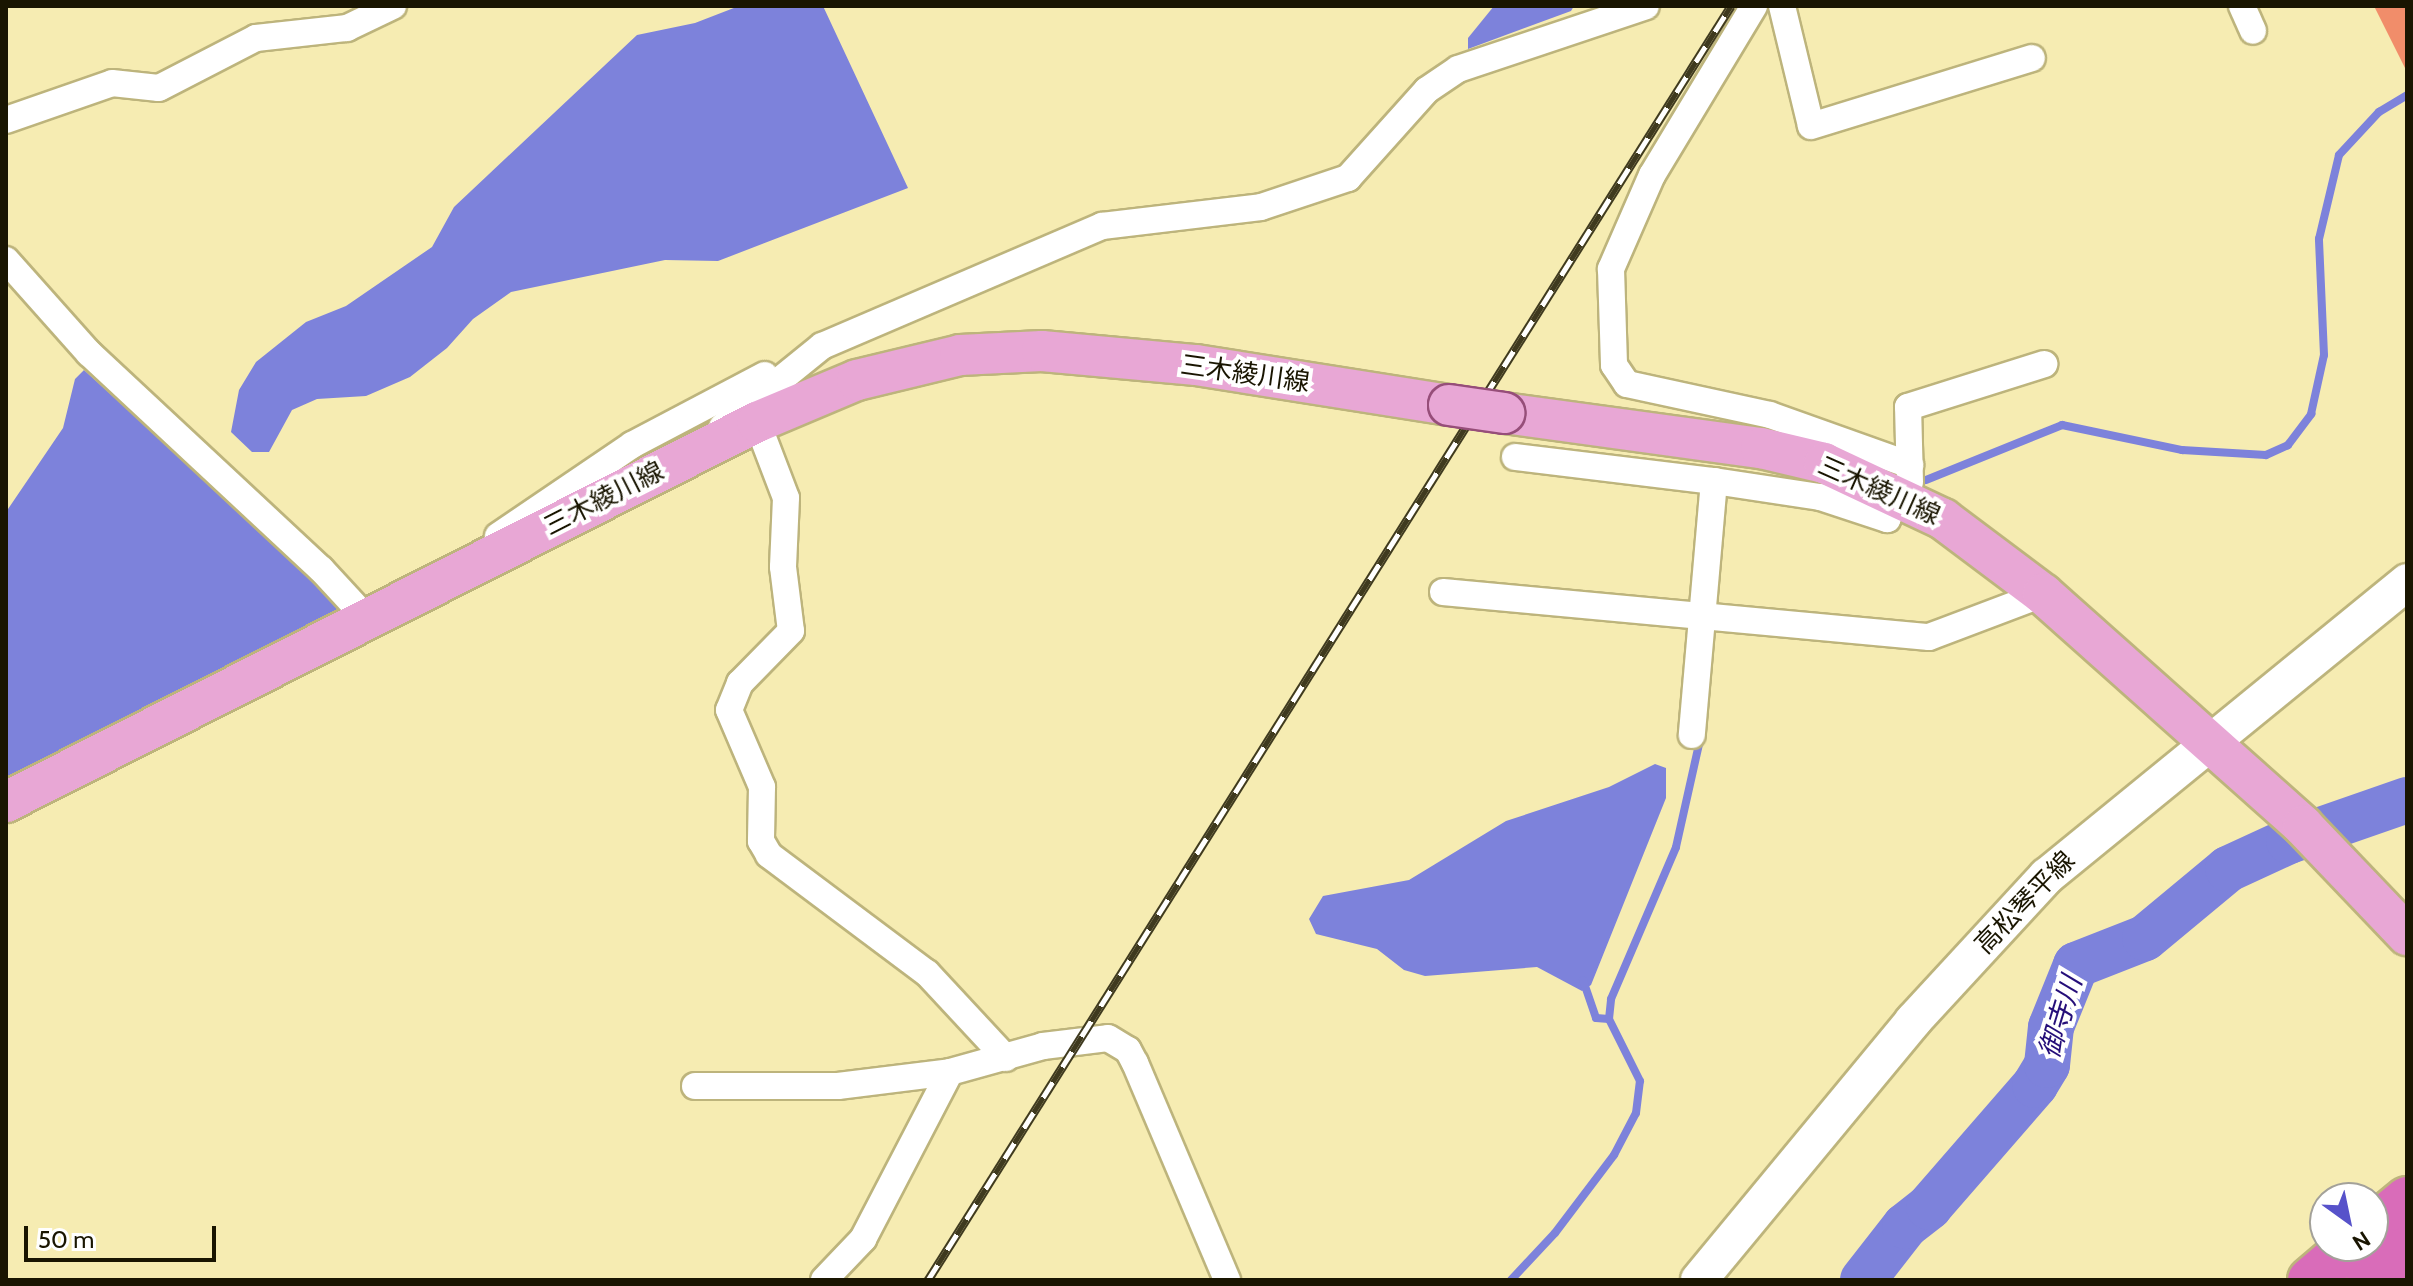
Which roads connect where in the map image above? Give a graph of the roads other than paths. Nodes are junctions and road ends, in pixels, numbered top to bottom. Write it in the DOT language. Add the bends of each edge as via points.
graph roads {
  1 [pos="393,6"];
  2 [pos="1646,6"];
  3 [pos="1754,6"];
  4 [pos="1782,6"];
  5 [pos="2242,6"];
  6 [pos="2253,31"];
  7 [pos="2032,58"];
  8 [pos="6,120"];
  9 [pos="6,260"];
  10 [pos="822,346"];
  11 [pos="2044,364"];
  12 [pos="826,393"];
  13 [pos="757,422"];
  14 [pos="690,456"];
  15 [pos="1515,457"];
  16 [pos="1714,481"];
  17 [pos="1906,487"];
  18 [pos="2407,582"];
  19 [pos="432,587"];
  20 [pos="1443,592"];
  21 [pos="2043,594"];
  22 [pos="1701,613"];
  23 [pos="368,620"];
  24 [pos="1692,735"];
  25 [pos="2211,743"];
  26 [pos="6,802"];
  27 [pos="2407,935"];
  28 [pos="1006,1058"];
  29 [pos="950,1072"];
  30 [pos="695,1086"];
  31 [pos="2407,1199"];
  32 [pos="2389,1214"];
  33 [pos="2407,1249"];
  34 [pos="2331,1262"];
  35 [pos="824,1280"];
  36 [pos="1227,1280"];
  37 [pos="1699,1280"];
  38 [pos="2310,1280"];
  39 [pos="2369,1280"];
  1 -- 8 [label="street" via="347,28 256,38 159,88 112,83"];
  2 -- 10 [label="street" via="1458,69 1427,90 1348,178 1314,193 1261,207 1102,226"];
  3 -- 17 [label="street" via="1652,175 1611,269 1614,365 1626,397 1770,415"];
  4 -- 7 [label="street" via="1811,126"];
  5 -- 6 [label="street"];
  9 -- 23 [label="street" via="89,353 321,569"];
  10 -- 12 [label="street" via="816,366"];
  10 -- 14 [label="street"];
  10 -- 19 [label="street" via="632,445"];
  11 -- 17 [label="street" via="1908,407"];
  12 -- 13 [label="main road, 三木綾川線"];
  12 -- 17 [label="main road, 三木綾川線, bridge" via="960,355 1042,351 1196,365 1761,448"];
  13 -- 14 [label="main road, 三木綾川線"];
  13 -- 28 [label="street" via="786,498 783,567 791,631 740,683 729,710 762,787 761,841 769,855 927,973"];
  14 -- 19 [label="main road, 三木綾川線"];
  15 -- 16 [label="street" via="1624,459"];
  16 -- 17 [label="street" via="1820,497 1887,519"];
  16 -- 22 [label="street"];
  17 -- 21 [label="main road, 三木綾川線"];
  18 -- 25 [label="main road, 高松琴平線"];
  19 -- 23 [label="main road, 三木綾川線"];
  20 -- 22 [label="street"];
  21 -- 22 [label="street" via="1929,637"];
  21 -- 25 [label="main road, 三木綾川線"];
  22 -- 24 [label="street"];
  23 -- 26 [label="main road, 三木綾川線"];
  25 -- 27 [label="main road, 三木綾川線" via="2333,855"];
  25 -- 37 [label="main road, 高松琴平線" via="2047,876 1903,1032"];
  28 -- 29 [label="street"];
  28 -- 36 [label="street" via="1043,1046 1108,1038 1128,1050"];
  29 -- 30 [label="street" via="838,1086"];
  29 -- 35 [label="street" via="863,1239"];
  31 -- 32 [label="highway"];
  33 -- 39 [label="highway"];
  34 -- 38 [label="highway"];
}
